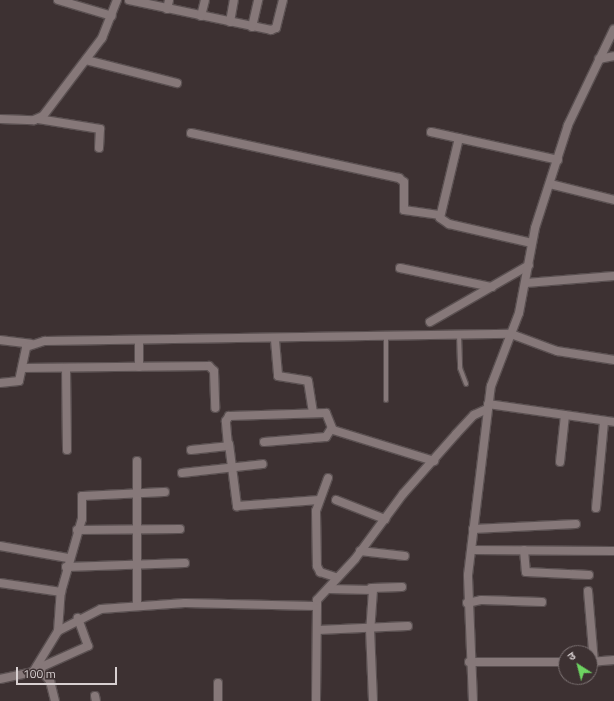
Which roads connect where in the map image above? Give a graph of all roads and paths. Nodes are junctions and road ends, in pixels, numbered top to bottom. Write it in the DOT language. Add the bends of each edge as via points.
graph roads {
  1 [pos="58,0"];
  2 [pos="117,0"];
  3 [pos="129,0"];
  4 [pos="169,0"];
  5 [pos="205,0"];
  6 [pos="234,0"];
  7 [pos="258,0"];
  8 [pos="283,0"];
  9 [pos="80,3"];
  10 [pos="167,9"];
  11 [pos="112,16"];
  12 [pos="201,16"];
  13 [pos="230,22"];
  14 [pos="252,27"];
  15 [pos="614,29"];
  16 [pos="614,56"];
  17 [pos="599,59"];
  18 [pos="86,60"];
  19 [pos="177,83"];
  20 [pos="0,119"];
  21 [pos="38,119"];
  22 [pos="431,132"];
  23 [pos="191,133"];
  24 [pos="459,138"];
  25 [pos="99,148"];
  26 [pos="558,160"];
  27 [pos="550,184"];
  28 [pos="614,200"];
  29 [pos="439,215"];
  30 [pos="532,243"];
  31 [pos="400,268"];
  32 [pos="527,274"];
  33 [pos="614,276"];
  34 [pos="492,287"];
  35 [pos="430,322"];
  36 [pos="511,334"];
  37 [pos="459,336"];
  38 [pos="386,337"];
  39 [pos="0,340"];
  40 [pos="275,340"];
  41 [pos="139,341"];
  42 [pos="31,344"];
  43 [pos="614,360"];
  44 [pos="22,368"];
  45 [pos="66,368"];
  46 [pos="139,368"];
  47 [pos="0,383"];
  48 [pos="466,384"];
  49 [pos="386,400"];
  50 [pos="488,407"];
  51 [pos="215,408"];
  52 [pos="313,413"];
  53 [pos="565,415"];
  54 [pos="604,421"];
  55 [pos="614,422"];
  56 [pos="331,429"];
  57 [pos="264,442"];
  58 [pos="229,444"];
  59 [pos="67,450"];
  60 [pos="191,450"];
  61 [pos="434,460"];
  62 [pos="137,462"];
  63 [pos="560,462"];
  64 [pos="263,464"];
  65 [pos="232,467"];
  66 [pos="182,473"];
  67 [pos="328,478"];
  68 [pos="165,492"];
  69 [pos="136,493"];
  70 [pos="319,500"];
  71 [pos="336,500"];
  72 [pos="596,508"];
  73 [pos="385,519"];
  74 [pos="576,524"];
  75 [pos="473,528"];
  76 [pos="136,529"];
  77 [pos="180,529"];
  78 [pos="78,530"];
  79 [pos="0,546"];
  80 [pos="472,550"];
  81 [pos="524,550"];
  82 [pos="614,551"];
  83 [pos="360,552"];
  84 [pos="405,556"];
  85 [pos="68,558"];
  86 [pos="135,562"];
  87 [pos="185,563"];
  88 [pos="66,567"];
  89 [pos="589,575"];
  90 [pos="335,577"];
  91 [pos="0,583"];
  92 [pos="402,587"];
  93 [pos="371,588"];
  94 [pos="328,589"];
  95 [pos="588,591"];
  96 [pos="61,592"];
  97 [pos="542,602"];
  98 [pos="467,603"];
  99 [pos="137,604"];
  100 [pos="315,606"];
  101 [pos="78,618"];
  102 [pos="408,626"];
  103 [pos="370,629"];
  104 [pos="318,630"];
  105 [pos="58,631"];
  106 [pos="591,645"];
  107 [pos="614,660"];
  108 [pos="598,661"];
  109 [pos="469,662"];
  110 [pos="558,662"];
  111 [pos="38,667"];
  112 [pos="0,679"];
  113 [pos="218,683"];
  114 [pos="55,701"];
  115 [pos="218,701"];
  116 [pos="316,701"];
  117 [pos="374,701"];
  118 [pos="473,701"];
  1 -- 9 [label="street"];
  2 -- 11 [label="street"];
  3 -- 10 [label="street"];
  4 -- 10 [label="street"];
  5 -- 12 [label="street"];
  6 -- 13 [label="street"];
  7 -- 14 [label="street"];
  8 -- 14 [label="street" via="274,30"];
  9 -- 11 [label="street"];
  10 -- 12 [label="street"];
  11 -- 18 [label="street"];
  12 -- 13 [label="street"];
  13 -- 14 [label="street"];
  15 -- 17 [label="street"];
  16 -- 17 [label="street"];
  17 -- 26 [label="street" via="568,125"];
  18 -- 19 [label="street"];
  18 -- 21 [label="street"];
  20 -- 21 [label="street"];
  21 -- 25 [label="street" via="100,129"];
  22 -- 24 [label="street"];
  23 -- 29 [label="street" via="399,178 404,182 404,210"];
  24 -- 26 [label="street"];
  24 -- 29 [label="street"];
  26 -- 27 [label="street"];
  27 -- 28 [label="street"];
  27 -- 30 [label="street"];
  29 -- 30 [label="street" via="449,224"];
  30 -- 32 [label="street"];
  31 -- 34 [label="street"];
  32 -- 33 [label="street"];
  32 -- 34 [label="street"];
  32 -- 36 [label="street"];
  34 -- 35 [label="street"];
  36 -- 37 [label="street"];
  36 -- 43 [label="street" via="557,351"];
  36 -- 50 [label="street"];
  37 -- 38 [label="street"];
  37 -- 48 [label="lane" via="460,368"];
  38 -- 40 [label="street"];
  38 -- 49 [label="lane"];
  39 -- 42 [label="street"];
  40 -- 41 [label="street"];
  40 -- 52 [label="street" via="278,376 308,381"];
  41 -- 42 [label="street"];
  41 -- 46 [label="street"];
  42 -- 44 [label="street" via="24,352"];
  44 -- 45 [label="street"];
  44 -- 47 [label="street" via="19,381"];
  45 -- 46 [label="street"];
  45 -- 59 [label="street"];
  46 -- 51 [label="street" via="213,367"];
  50 -- 53 [label="street"];
  50 -- 61 [label="street" via="474,415"];
  50 -- 75 [label="street" via="481,492"];
  52 -- 56 [label="street" via="329,415"];
  52 -- 58 [label="street" via="229,416 226,421"];
  53 -- 54 [label="street"];
  53 -- 63 [label="street"];
  54 -- 55 [label="street"];
  54 -- 72 [label="street"];
  56 -- 57 [label="street" via="326,437"];
  56 -- 61 [label="street"];
  58 -- 60 [label="street"];
  58 -- 65 [label="street"];
  61 -- 73 [label="street"];
  62 -- 69 [label="street"];
  64 -- 65 [label="street"];
  65 -- 66 [label="street"];
  65 -- 70 [label="street" via="239,506"];
  67 -- 70 [label="street"];
  68 -- 69 [label="street"];
  69 -- 76 [label="street"];
  69 -- 78 [label="street" via="83,495"];
  70 -- 90 [label="street" via="316,517 317,566 320,572"];
  71 -- 73 [label="street"];
  73 -- 83 [label="street"];
  74 -- 75 [label="street"];
  75 -- 80 [label="street"];
  76 -- 77 [label="street"];
  76 -- 78 [label="street"];
  76 -- 86 [label="street"];
  78 -- 85 [label="street"];
  79 -- 85 [label="street"];
  80 -- 81 [label="street"];
  80 -- 98 [label="street"];
  81 -- 82 [label="street"];
  81 -- 89 [label="street" via="526,572"];
  83 -- 84 [label="street"];
  83 -- 90 [label="street"];
  85 -- 88 [label="street"];
  86 -- 87 [label="street"];
  86 -- 88 [label="street"];
  86 -- 99 [label="street"];
  88 -- 96 [label="street"];
  90 -- 94 [label="street"];
  91 -- 96 [label="street"];
  92 -- 93 [label="street"];
  93 -- 94 [label="street"];
  93 -- 103 [label="street"];
  94 -- 100 [label="street"];
  95 -- 106 [label="street"];
  96 -- 105 [label="street"];
  97 -- 98 [label="street" via="481,600"];
  98 -- 109 [label="street"];
  99 -- 100 [label="street" via="244,602"];
  99 -- 101 [label="street" via="101,609"];
  100 -- 104 [label="street"];
  101 -- 105 [label="street"];
  101 -- 111 [label="street" via="88,646"];
  102 -- 103 [label="street"];
  103 -- 104 [label="street"];
  103 -- 117 [label="street"];
  104 -- 116 [label="street"];
  105 -- 111 [label="street"];
  107 -- 108 [label="street"];
  109 -- 110 [label="street"];
  109 -- 118 [label="street"];
  111 -- 112 [label="street" via="29,674"];
  111 -- 114 [label="street" via="50,681"];
  113 -- 115 [label="street"];
}
